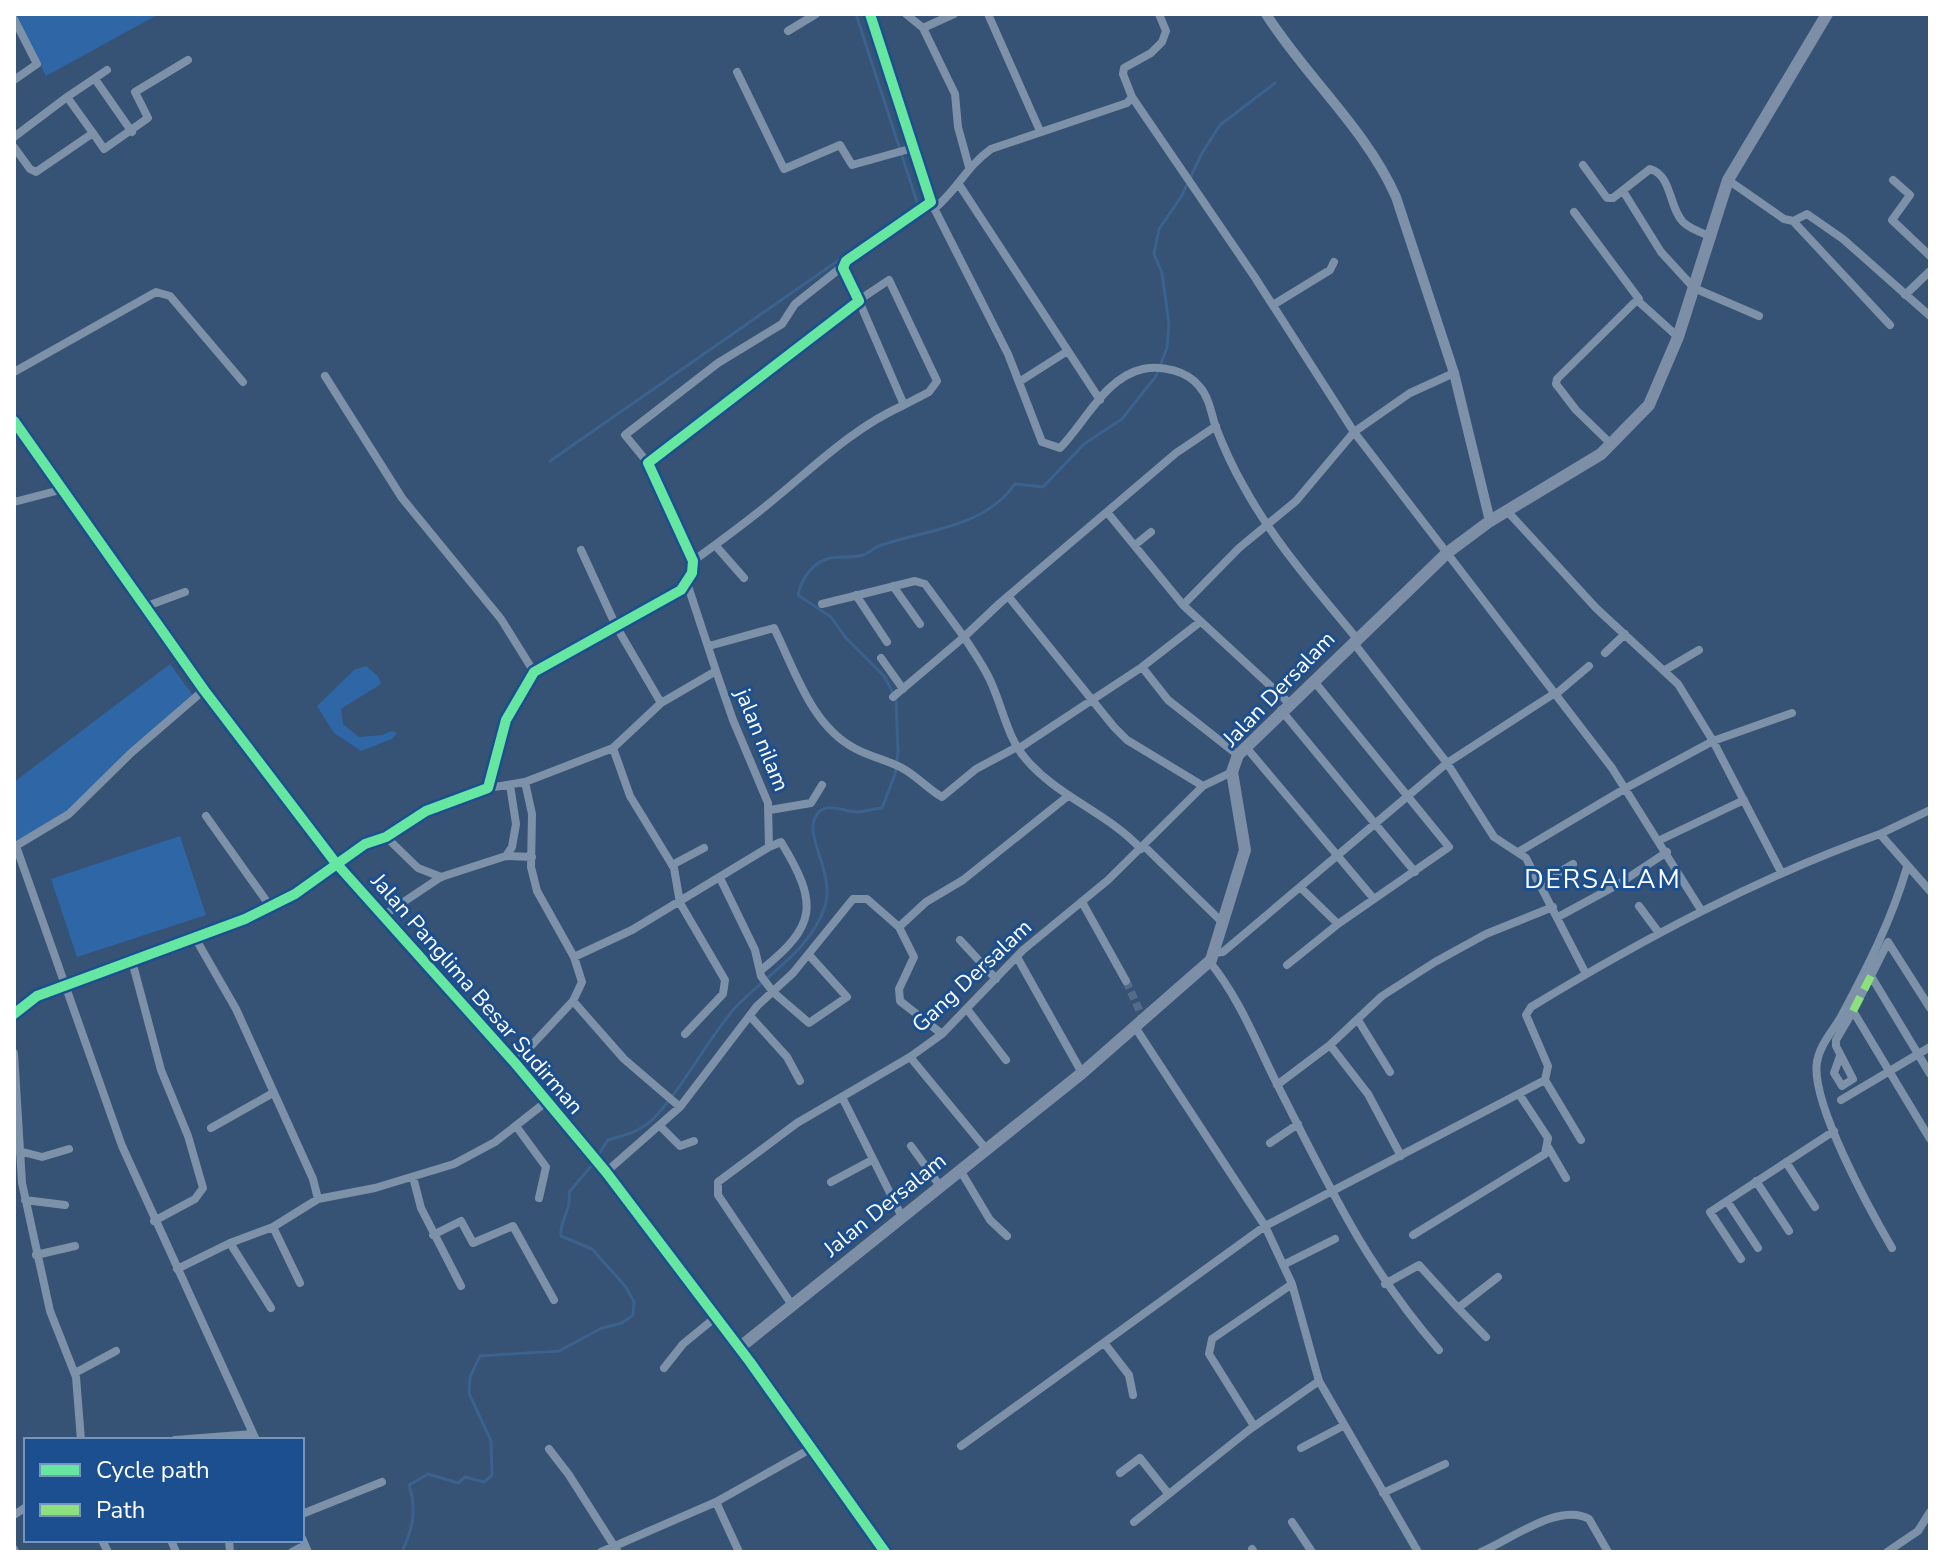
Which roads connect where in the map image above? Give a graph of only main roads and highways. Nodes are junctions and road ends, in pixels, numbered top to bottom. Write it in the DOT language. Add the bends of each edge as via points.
graph roads {
  1 [pos="1827,14"];
  2 [pos="14,421"];
  3 [pos="739,1348"];
  4 [pos="885,1552"];
  1 -- 3 [label="main road, Jalan Dersalam" via="1728,180 1678,337 1649,405 1611,444 1447,553 1241,751 1232,772 1245,850 1212,957 1082,1073"];
  2 -- 3 [label="main road, Jalan Panglima Besar Sudirman" via="204,690 335,862 605,1170"];
  3 -- 4 [label="main road, Jalan Panglima Besar Sudirman"];
}
